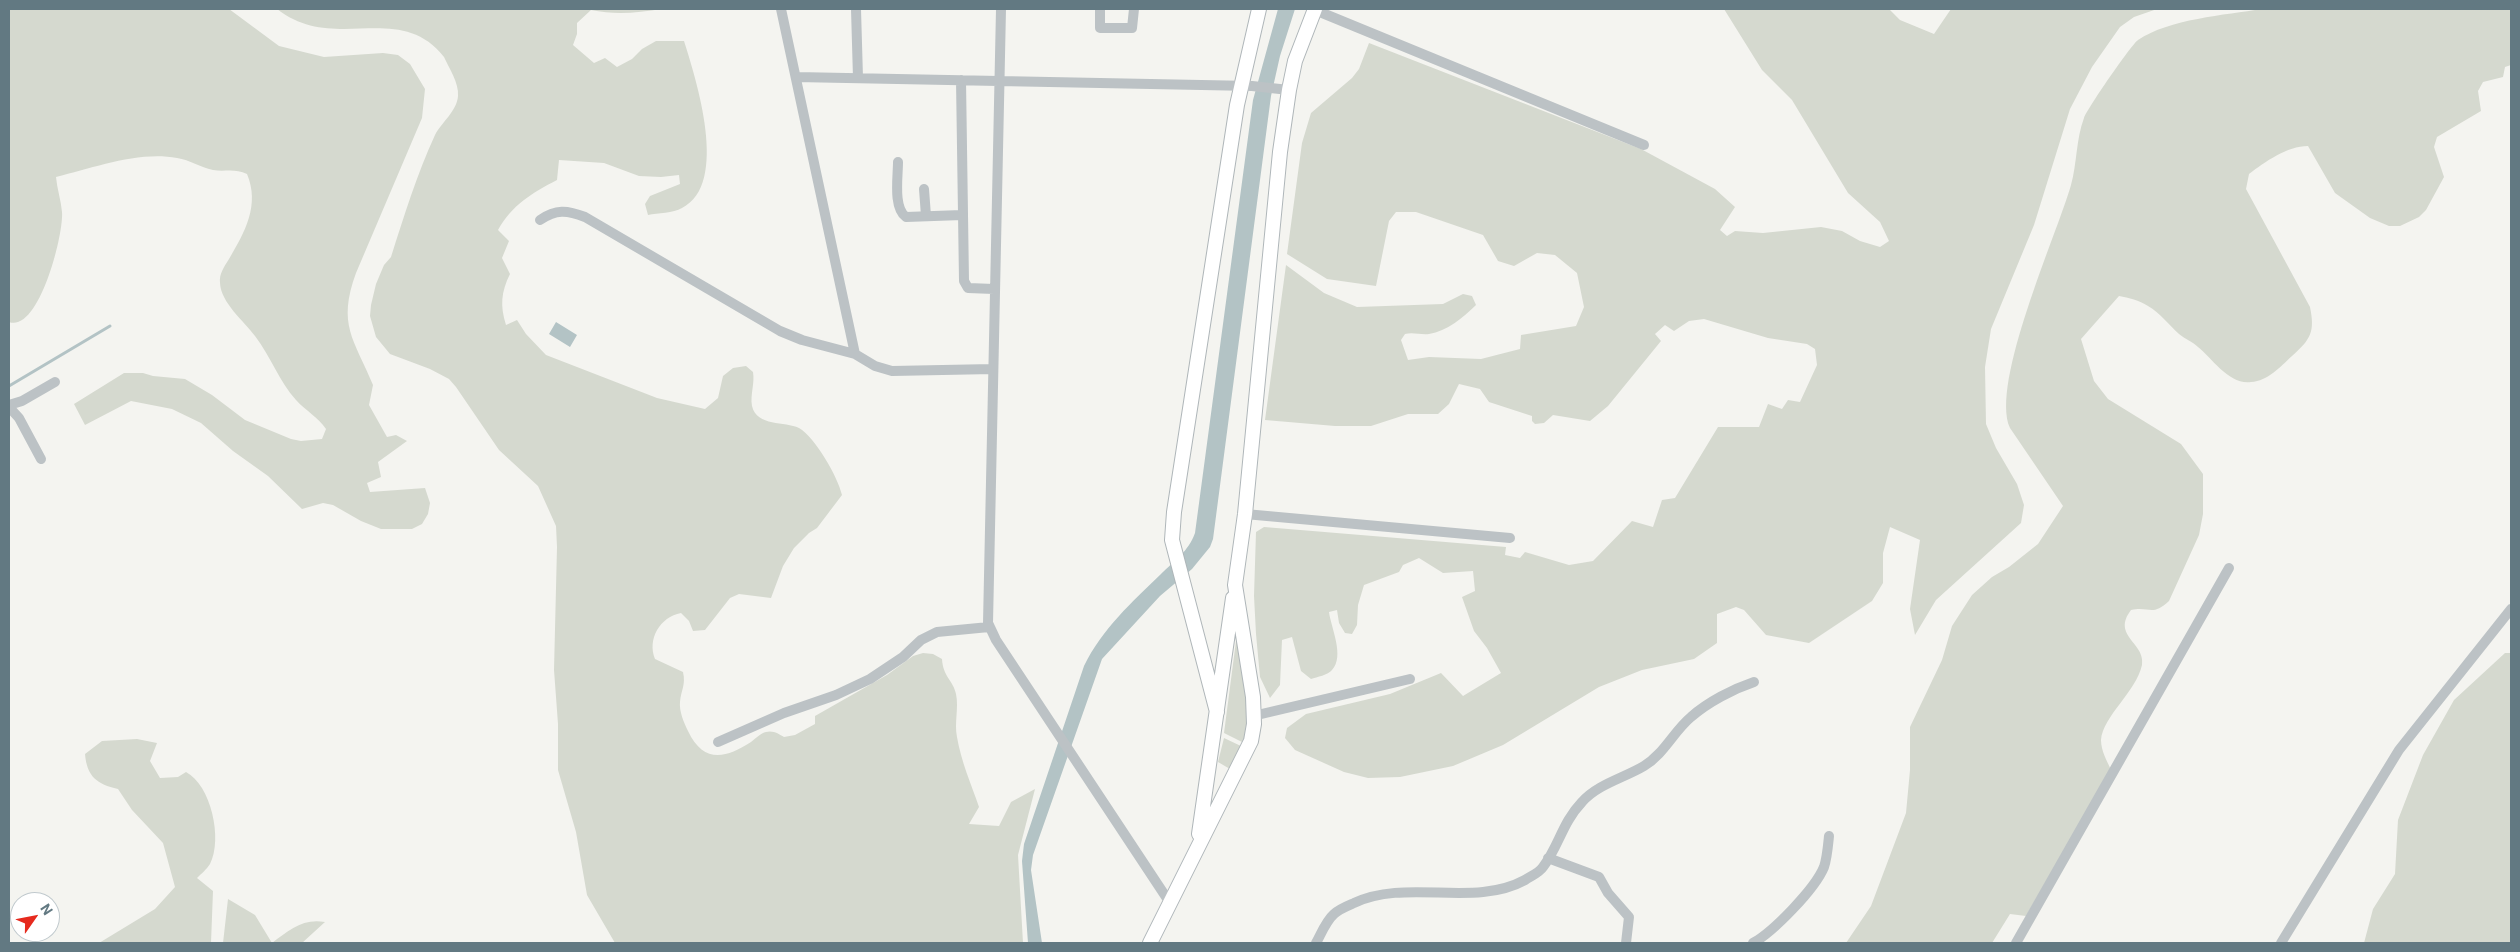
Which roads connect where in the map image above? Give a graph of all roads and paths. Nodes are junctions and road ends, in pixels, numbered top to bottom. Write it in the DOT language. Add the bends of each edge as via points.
graph roads {
  1 [pos="781,9"];
  2 [pos="856,9"];
  3 [pos="1001,9"];
  4 [pos="1100,9"];
  5 [pos="1134,9"];
  6 [pos="1259,9"];
  7 [pos="1315,10"];
  8 [pos="796,77"];
  9 [pos="858,78"];
  10 [pos="961,80"];
  11 [pos="1000,82"];
  12 [pos="1246,86"];
  13 [pos="1283,89"];
  14 [pos="1644,145"];
  15 [pos="898,162"];
  16 [pos="924,189"];
  17 [pos="962,215"];
  18 [pos="926,216"];
  19 [pos="540,220"];
  20 [pos="994,289"];
  21 [pos="855,354"];
  22 [pos="993,369"];
  23 [pos="55,382"];
  24 [pos="9,406"];
  25 [pos="41,459"];
  26 [pos="1245,514"];
  27 [pos="1510,538"];
  28 [pos="2229,568"];
  29 [pos="1235,585"];
  30 [pos="2511,609"];
  31 [pos="989,627"];
  32 [pos="1410,679"];
  33 [pos="1754,682"];
  34 [pos="1217,712"];
  35 [pos="1253,716"];
  36 [pos="718,742"];
  37 [pos="1829,836"];
  38 [pos="1198,847"];
  39 [pos="1548,858"];
  40 [pos="1170,903"];
  41 [pos="1150,943"];
  42 [pos="1316,943"];
  43 [pos="1626,943"];
  44 [pos="1753,943"];
  45 [pos="2016,943"];
  46 [pos="2281,943"];
  1 -- 8 [label="street"];
  2 -- 9 [label="street"];
  3 -- 11 [label="street"];
  4 -- 5 [label="street" via="1100,28 1132,28"];
  6 -- 12 [label="main road"];
  7 -- 13 [label="main road"];
  7 -- 14 [label="street"];
  8 -- 9 [label="street"];
  8 -- 21 [label="street"];
  9 -- 10 [label="street"];
  10 -- 11 [label="street"];
  10 -- 17 [label="street"];
  11 -- 12 [label="street"];
  11 -- 20 [label="street"];
  12 -- 13 [label="street"];
  12 -- 34 [label="main road" via="1174,512 1172,540"];
  13 -- 26 [label="main road" via="1280,152"];
  15 -- 18 [label="street" via="900,209 906,216"];
  16 -- 18 [label="street"];
  17 -- 18 [label="street"];
  17 -- 20 [label="street" via="964,281 968,288"];
  19 -- 21 [label="street" via="558,211 585,216 780,331"];
  20 -- 22 [label="street"];
  21 -- 22 [label="street" via="867,363 892,371"];
  22 -- 31 [label="street" via="986,616"];
  23 -- 24 [label="street"];
  24 -- 25 [label="street"];
  26 -- 27 [label="street"];
  26 -- 29 [label="main road"];
  28 -- 45 [label="street"];
  29 -- 34 [label="main road"];
  29 -- 35 [label="main road" via="1253,696"];
  30 -- 46 [label="street" via="2399,750"];
  31 -- 36 [label="street" via="937,632 921,640 903,657 870,679"];
  31 -- 40 [label="street"];
  32 -- 35 [label="street"];
  33 -- 39 [label="street" via="1740,686 1691,717 1645,766 1583,800 1566,821"];
  34 -- 38 [label="main road"];
  35 -- 38 [label="main road" via="1251,741"];
  37 -- 44 [label="street" via="1824,866 1813,884 1772,930"];
  38 -- 40 [label="main road"];
  39 -- 42 [label="street" via="1534,875 1505,888 1400,892 1360,900 1333,915"];
  39 -- 43 [label="street" via="1598,876 1608,893 1629,916"];
  40 -- 41 [label="main road"];
}
